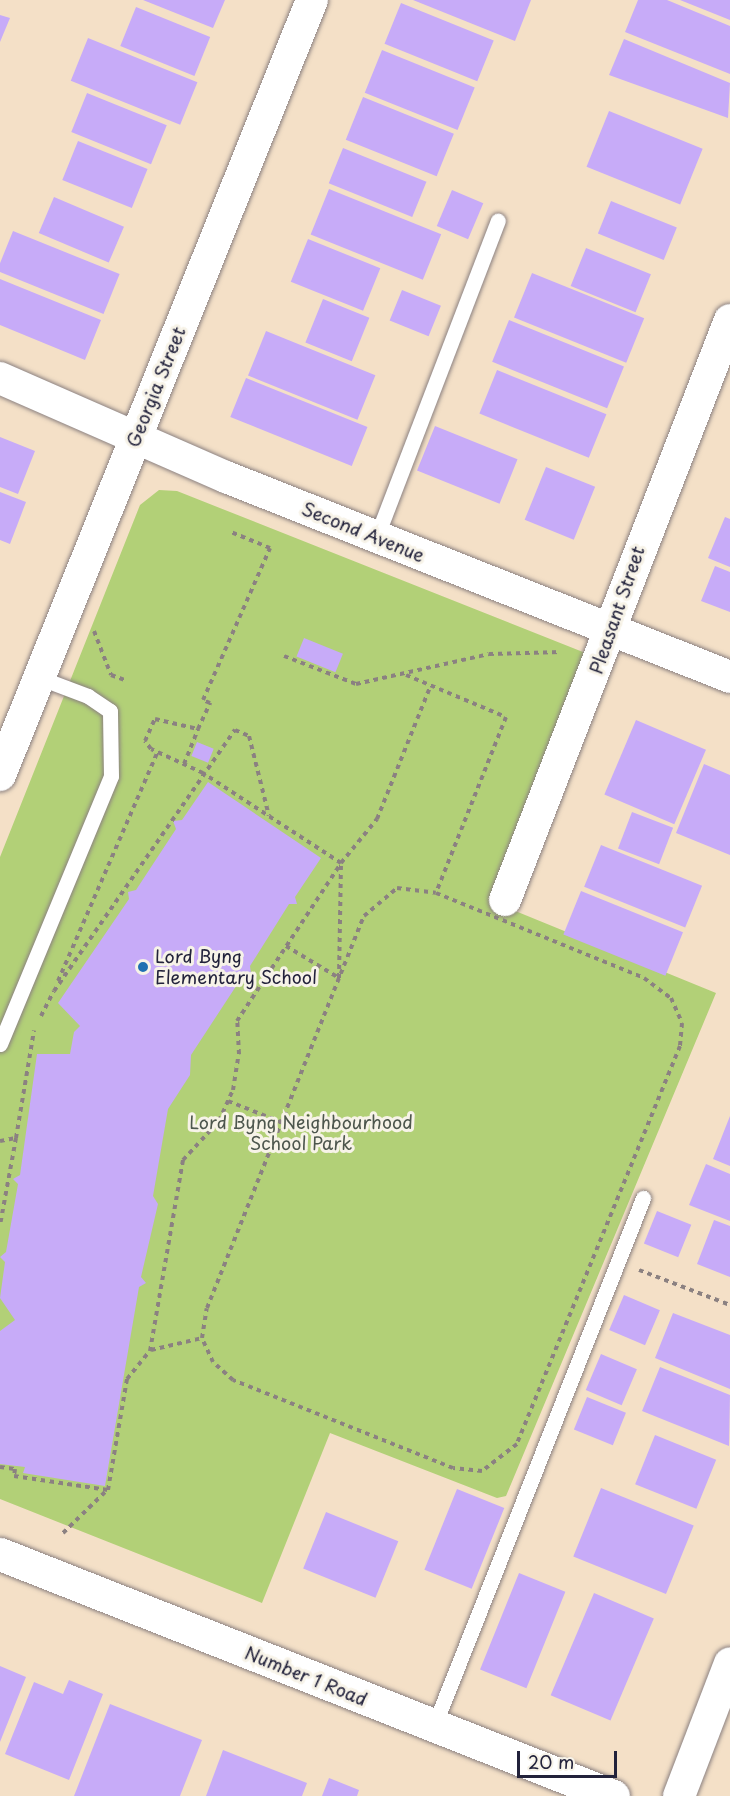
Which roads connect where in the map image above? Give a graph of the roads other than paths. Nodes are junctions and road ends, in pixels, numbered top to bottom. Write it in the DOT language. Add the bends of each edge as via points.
graph roads {
  1 [pos="312,0"];
  2 [pos="498,221"];
  3 [pos="730,320"];
  4 [pos="0,378"];
  5 [pos="136,437"];
  6 [pos="376,538"];
  7 [pos="610,629"];
  8 [pos="730,677"];
  9 [pos="40,678"];
  10 [pos="0,775"];
  11 [pos="505,900"];
  12 [pos="0,1044"];
  13 [pos="644,1198"];
  14 [pos="0,1554"];
  15 [pos="730,1663"];
  16 [pos="434,1726"];
  17 [pos="613,1796"];
  18 [pos="679,1796"];
  1 -- 5 [label="street, Georgia Street"];
  2 -- 6 [label="lane"];
  3 -- 7 [label="street, Pleasant Street"];
  4 -- 5 [label="street, Second Avenue"];
  5 -- 6 [label="street, Second Avenue"];
  5 -- 9 [label="street, Georgia Street"];
  6 -- 7 [label="street, Second Avenue"];
  7 -- 8 [label="street, Second Avenue"];
  7 -- 11 [label="street, Pleasant Street"];
  9 -- 10 [label="street, Georgia Street"];
  9 -- 12 [label="lane" via="88,696 110,711 111,776"];
  13 -- 16 [label="lane"];
  14 -- 16 [label="street, Number 1 Road"];
  15 -- 18 [label="street"];
  16 -- 17 [label="street, Number 1 Road"];
}
